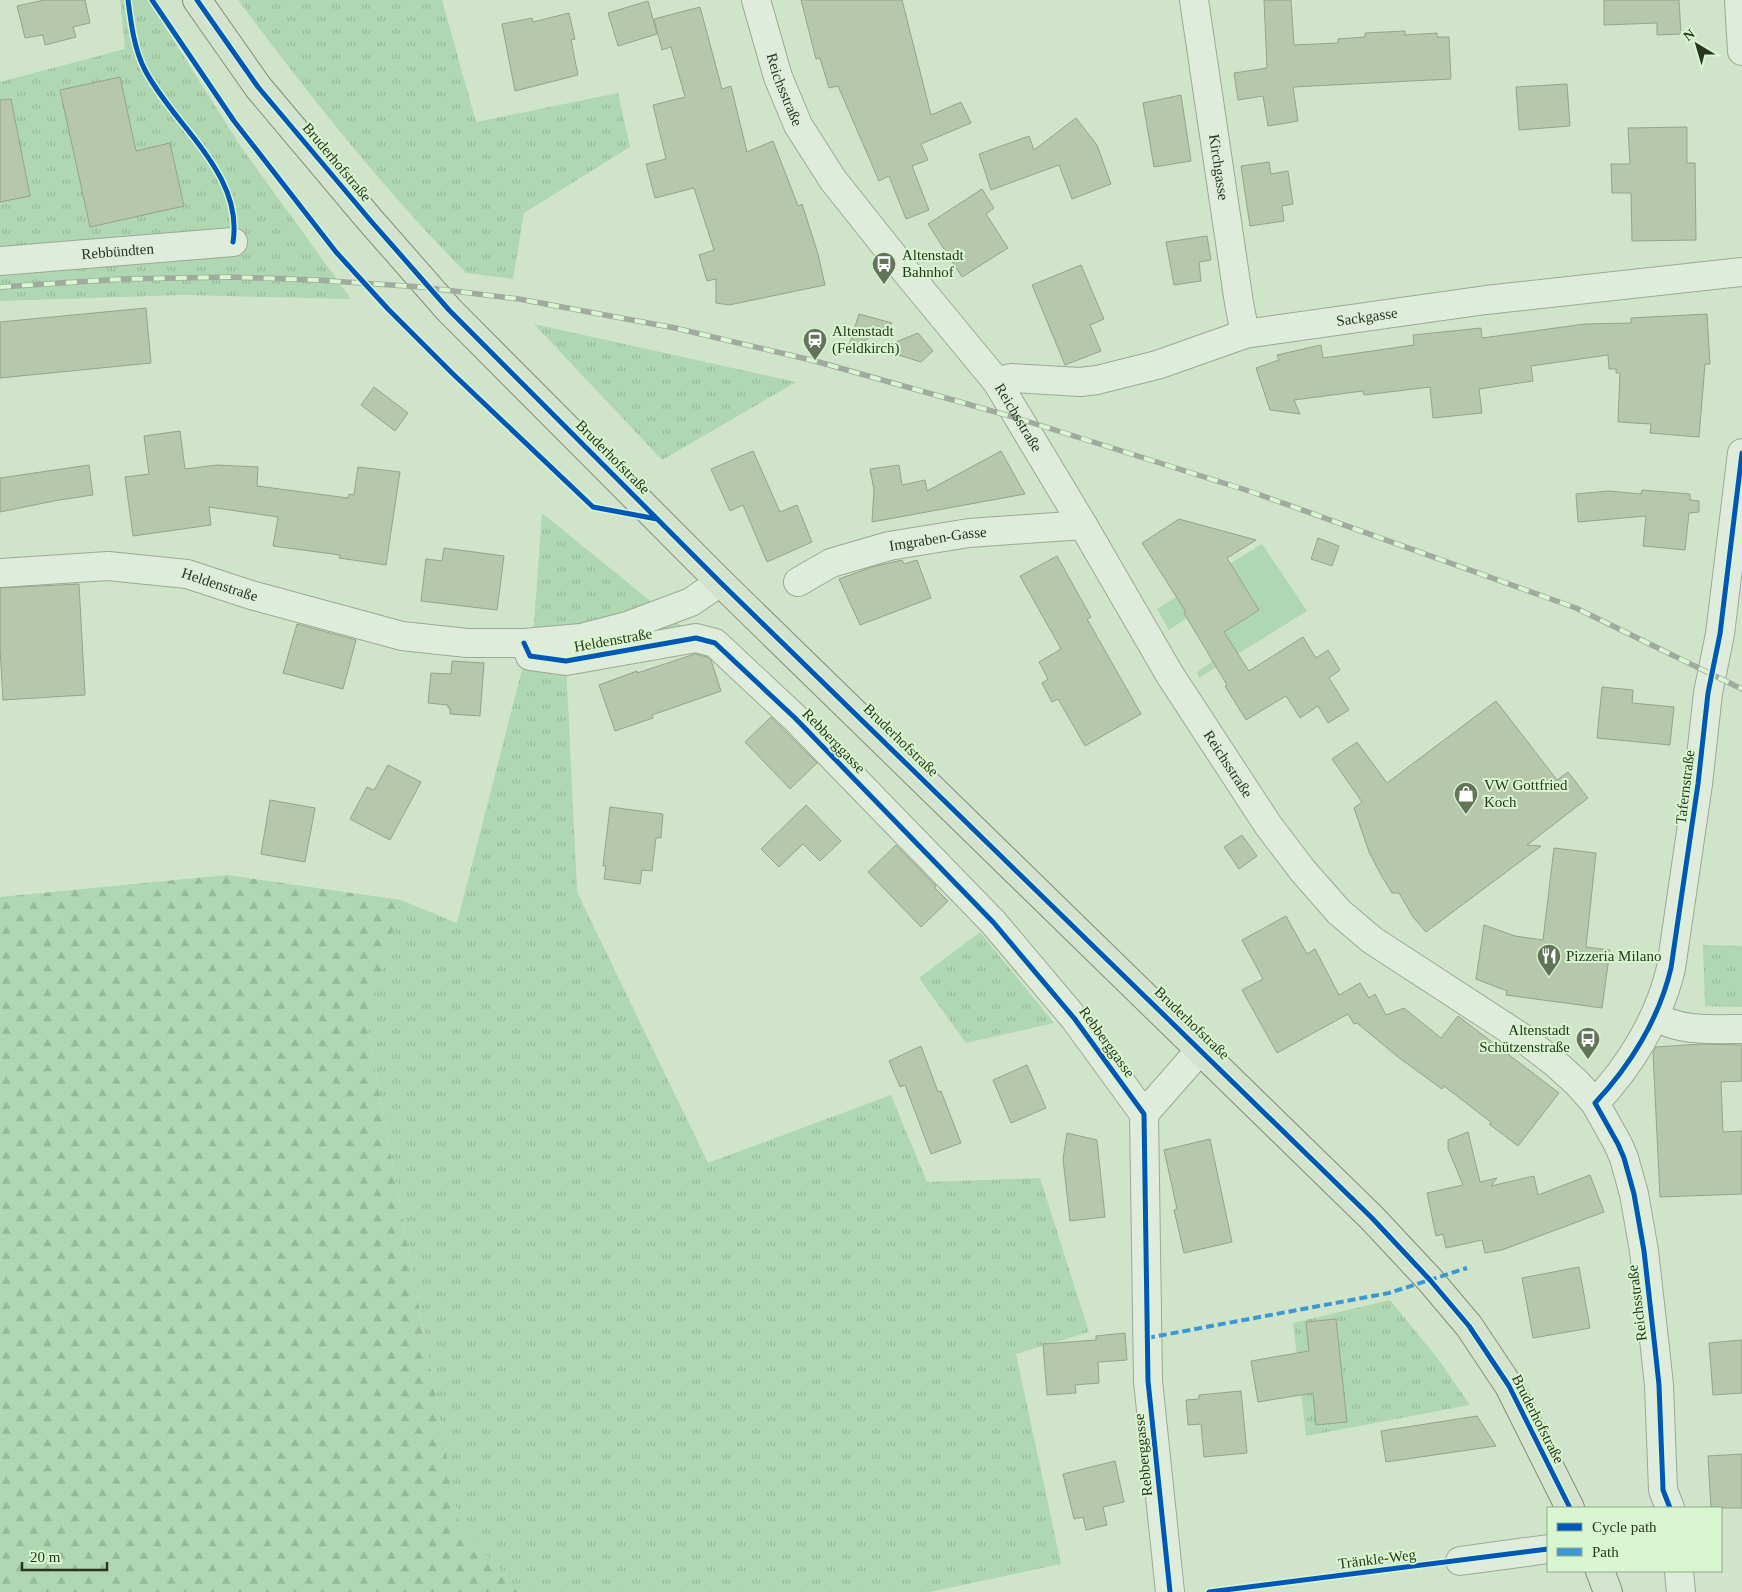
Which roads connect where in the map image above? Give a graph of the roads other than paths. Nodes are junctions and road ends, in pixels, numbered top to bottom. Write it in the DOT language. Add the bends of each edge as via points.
graph roads {
  1 [pos="197,0"];
  2 [pos="756,0"];
  3 [pos="1194,0"];
  4 [pos="1739,0"];
  5 [pos="1742,51"];
  6 [pos="233,242"];
  7 [pos="0,261"];
  8 [pos="1742,272"];
  9 [pos="1245,334"];
  10 [pos="997,382"];
  11 [pos="1742,454"];
  12 [pos="1083,525"];
  13 [pos="0,573"];
  14 [pos="720,582"];
  15 [pos="798,582"];
  16 [pos="1731,637"];
  17 [pos="524,643"];
  18 [pos="714,643"];
  19 [pos="1655,1016"];
  20 [pos="1742,1029"];
  21 [pos="1201,1049"];
  22 [pos="1595,1103"];
  23 [pos="1144,1114"];
  24 [pos="1662,1502"];
  25 [pos="1570,1507"];
  26 [pos="1547,1549"];
  27 [pos="1460,1560"];
  28 [pos="1600,1572"];
  29 [pos="1679,1572"];
  30 [pos="1170,1592"];
  31 [pos="1608,1592"];
  32 [pos="1681,1592"];
  1 -- 14 [label="main road, Bruderhofstraße" via="258,86 449,310"];
  2 -- 10 [label="street, Reichsstraße" via="778,77 798,125 833,180"];
  3 -- 9 [label="street, Kirchgasse"];
  4 -- 5 [label="street"];
  6 -- 7 [label="street, Rebbündten"];
  8 -- 9 [label="street, Sackgasse" via="1486,300"];
  9 -- 10 [label="street, Sackgasse" via="1157,365 1097,380 1011,378"];
  10 -- 12 [label="street, Reichsstraße"];
  11 -- 16 [label="street, Tafernstraße"];
  12 -- 15 [label="street, Imgraben-Gasse" via="969,533 889,546 831,564"];
  12 -- 22 [label="street, Reichsstraße" via="1170,675 1268,825 1303,872 1339,912 1372,940 1524,1039 1555,1062"];
  13 -- 17 [label="street, Heldenstraße" via="108,566 187,574 402,636 467,643"];
  14 -- 17 [label="street, Heldenstraße" via="691,602 627,626 581,638"];
  14 -- 21 [label="main road, Bruderhofstraße"];
  16 -- 19 [label="street, Tafernstraße" via="1708,693 1698,784 1670,968 1666,990"];
  17 -- 18 [label="street, Heldenstraße" via="530,656 566,661 696,638"];
  18 -- 23 [label="street, Rebberggasse" via="795,718 993,922 1074,1018"];
  19 -- 20 [label="street" via="1665,1023 1701,1029"];
  19 -- 22 [label="street, Tafernstraße" via="1610,1087"];
  21 -- 23 [label="street"];
  21 -- 25 [label="main road, Bruderhofstraße" via="1372,1218 1469,1326 1509,1386"];
  22 -- 24 [label="street, Reichsstraße" via="1624,1158 1644,1251 1659,1386"];
  23 -- 30 [label="street, Rebberggasse" via="1148,1381"];
  26 -- 27 [label="street"];
  28 -- 31 [label="main road"];
  29 -- 32 [label="street"];
}
